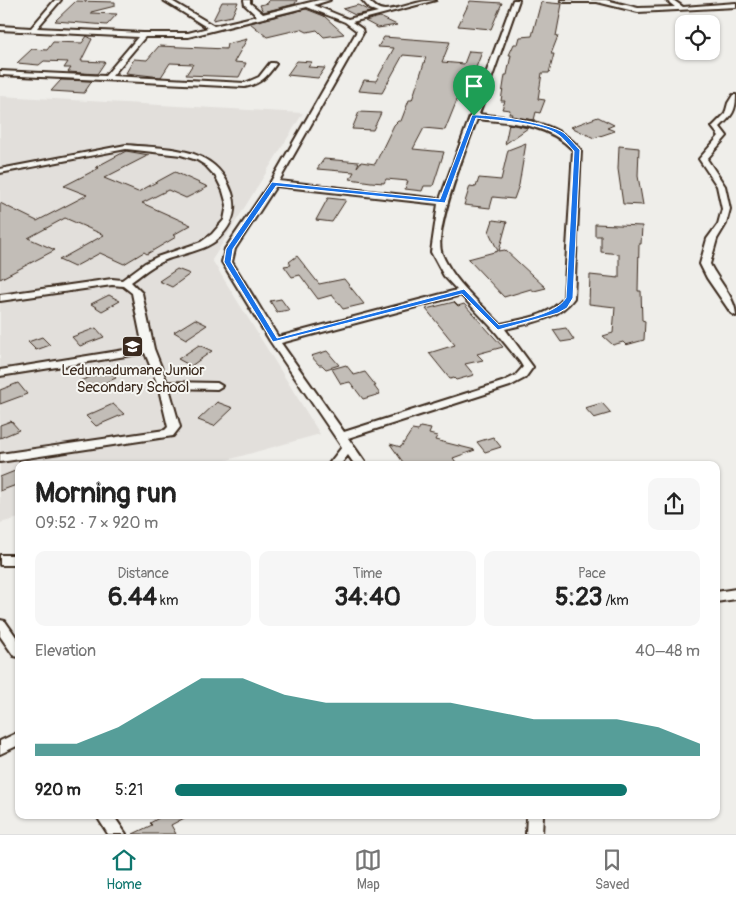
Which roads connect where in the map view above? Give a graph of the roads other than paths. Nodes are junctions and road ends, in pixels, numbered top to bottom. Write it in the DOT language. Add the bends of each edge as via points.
graph roads {
  1 [pos="58,0"];
  2 [pos="166,0"];
  3 [pos="247,0"];
  4 [pos="327,0"];
  5 [pos="365,0"];
  6 [pos="433,0"];
  7 [pos="516,0"];
  8 [pos="564,0"];
  9 [pos="597,0"];
  10 [pos="617,0"];
  11 [pos="669,0"];
  12 [pos="736,5"];
  13 [pos="308,6"];
  14 [pos="682,8"];
  15 [pos="386,12"];
  16 [pos="263,17"];
  17 [pos="346,21"];
  18 [pos="0,28"];
  19 [pos="214,29"];
  20 [pos="32,30"];
  21 [pos="143,35"];
  22 [pos="272,64"];
  23 [pos="0,73"];
  24 [pos="106,79"];
  25 [pos="736,98"];
  26 [pos="474,116"];
  27 [pos="0,171"];
  28 [pos="274,184"];
  29 [pos="443,202"];
  30 [pos="125,282"];
  31 [pos="464,291"];
  32 [pos="0,298"];
  33 [pos="736,312"];
  34 [pos="498,328"];
  35 [pos="276,341"];
  36 [pos="149,350"];
  37 [pos="0,373"];
  38 [pos="163,385"];
  39 [pos="217,386"];
  40 [pos="345,441"];
  41 [pos="0,458"];
  42 [pos="336,461"];
  43 [pos="359,461"];
  44 [pos="0,560"];
  45 [pos="15,560"];
  46 [pos="736,594"];
  47 [pos="720,596"];
  48 [pos="0,624"];
  49 [pos="15,646"];
  50 [pos="15,740"];
  51 [pos="0,748"];
  52 [pos="107,819"];
  53 [pos="535,819"];
  54 [pos="118,834"];
  55 [pos="534,834"];
  1 -- 20 [label="street"];
  2 -- 19 [label="street"];
  3 -- 16 [label="street" via="247,4"];
  4 -- 13 [label="street"];
  5 -- 15 [label="street" via="369,6"];
  6 -- 15 [label="street"];
  7 -- 26 [label="street"];
  8 -- 9 [label="street"];
  9 -- 10 [label="street"];
  9 -- 14 [label="street" via="638,10"];
  11 -- 14 [label="street"];
  12 -- 14 [label="street"];
  13 -- 16 [label="street"];
  13 -- 17 [label="street"];
  15 -- 17 [label="street"];
  16 -- 19 [label="street"];
  17 -- 28 [label="street" via="360,33"];
  18 -- 20 [label="street"];
  19 -- 21 [label="street" via="188,35"];
  20 -- 21 [label="street"];
  21 -- 24 [label="street"];
  22 -- 24 [label="street" via="263,79 245,85"];
  23 -- 24 [label="street"];
  25 -- 33 [label="street" via="729,116 716,127 724,136 703,159 721,186 726,209 705,264"];
  26 -- 29 [label="street"];
  26 -- 34 [label="street" via="551,129 562,134 577,150 569,298 556,312"];
  27 -- 30 [label="street" via="126,147 181,152 208,164 220,176 227,191 231,205 228,220 204,244 160,259"];
  28 -- 29 [label="street"];
  28 -- 35 [label="street" via="230,249 227,262"];
  29 -- 31 [label="street" via="436,252 449,276"];
  30 -- 32 [label="street"];
  30 -- 36 [label="street" via="137,293"];
  31 -- 34 [label="street"];
  31 -- 35 [label="street"];
  34 -- 40 [label="street" via="525,360 528,368 518,380"];
  35 -- 40 [label="street"];
  36 -- 37 [label="street"];
  36 -- 38 [label="street"];
  38 -- 39 [label="street"];
  38 -- 41 [label="street" via="174,427 169,432"];
  40 -- 42 [label="street"];
  40 -- 43 [label="street"];
  44 -- 45 [label="street"];
  46 -- 47 [label="street"];
  48 -- 49 [label="street"];
  50 -- 51 [label="street"];
  52 -- 54 [label="street"];
  53 -- 55 [label="street"];
}
